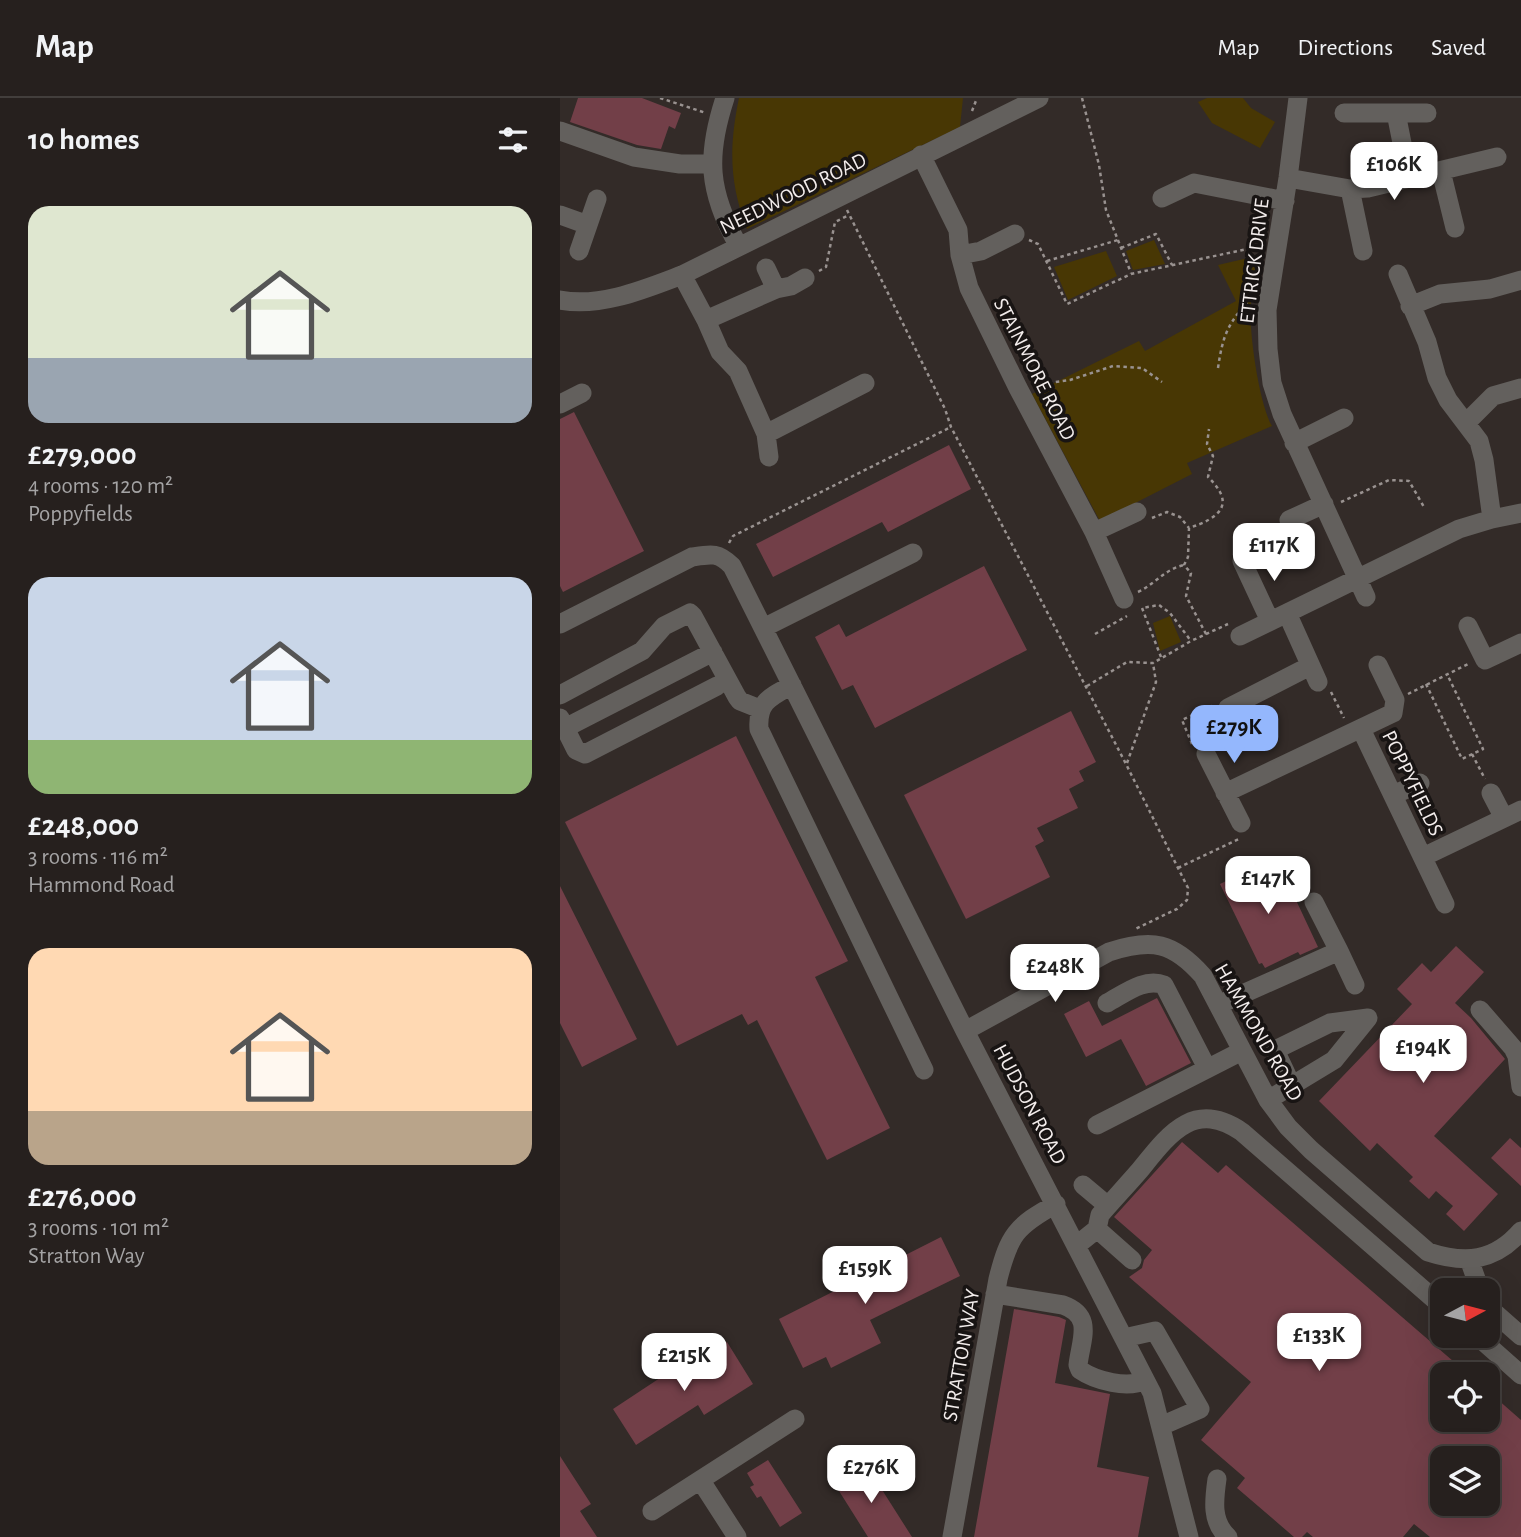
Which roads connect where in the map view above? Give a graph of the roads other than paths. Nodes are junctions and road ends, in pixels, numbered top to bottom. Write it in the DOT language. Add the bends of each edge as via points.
graph roads {
  1 [pos="1039,98"];
  2 [pos="1298,98"];
  3 [pos="722,107"];
  4 [pos="1344,113"];
  5 [pos="1396,113"];
  6 [pos="1427,113"];
  7 [pos="560,131"];
  8 [pos="921,155"];
  9 [pos="1502,155"];
  10 [pos="712,164"];
  11 [pos="1441,171"];
  12 [pos="1288,178"];
  13 [pos="1409,178"];
  14 [pos="1350,189"];
  15 [pos="1162,198"];
  16 [pos="597,200"];
  17 [pos="1285,201"];
  18 [pos="560,215"];
  19 [pos="588,225"];
  20 [pos="1455,228"];
  21 [pos="1015,234"];
  22 [pos="738,246"];
  23 [pos="579,251"];
  24 [pos="1363,251"];
  25 [pos="960,255"];
  26 [pos="766,268"];
  27 [pos="1398,274"];
  28 [pos="682,275"];
  29 [pos="806,278"];
  30 [pos="1511,278"];
  31 [pos="776,289"];
  32 [pos="560,300"];
  33 [pos="1410,306"];
  34 [pos="706,320"];
  35 [pos="865,383"];
  36 [pos="1521,388"];
  37 [pos="582,393"];
  38 [pos="560,404"];
  39 [pos="1343,418"];
  40 [pos="1466,423"];
  41 [pos="766,434"];
  42 [pos="1294,443"];
  43 [pos="769,457"];
  44 [pos="1325,507"];
  45 [pos="1137,513"];
  46 [pos="1521,513"];
  47 [pos="1492,519"];
  48 [pos="1289,520"];
  49 [pos="1094,531"];
  50 [pos="913,552"];
  51 [pos="1242,561"];
  52 [pos="1362,588"];
  53 [pos="1129,596"];
  54 [pos="560,624"];
  55 [pos="1468,626"];
  56 [pos="763,628"];
  57 [pos="1261,629"];
  58 [pos="1521,643"];
  59 [pos="713,652"];
  60 [pos="1378,665"];
  61 [pos="792,685"];
  62 [pos="717,686"];
  63 [pos="560,695"];
  64 [pos="1228,708"];
  65 [pos="760,709"];
  66 [pos="563,723"];
  67 [pos="1356,731"];
  68 [pos="1206,754"];
  69 [pos="1420,783"];
  70 [pos="1225,793"];
  71 [pos="1491,793"];
  72 [pos="1393,795"];
  73 [pos="1512,814"];
  74 [pos="1241,823"];
  75 [pos="1427,865"];
  76 [pos="1314,902"];
  77 [pos="1445,904"];
  78 [pos="1339,951"];
  79 [pos="1354,985"];
  80 [pos="1107,1003"];
  81 [pos="1218,1005"];
  82 [pos="1480,1010"];
  83 [pos="965,1031"];
  84 [pos="1242,1051"];
  85 [pos="1207,1068"];
  86 [pos="924,1070"];
  87 [pos="1292,1086"];
  88 [pos="1521,1087"];
  89 [pos="1268,1100"];
  90 [pos="1097,1125"];
  91 [pos="1083,1185"];
  92 [pos="1056,1204"];
  93 [pos="1108,1206"];
  94 [pos="1097,1229"];
  95 [pos="1521,1231"];
  96 [pos="1077,1245"];
  97 [pos="1469,1259"];
  98 [pos="1132,1260"];
  99 [pos="1476,1278"];
  100 [pos="995,1294"];
  101 [pos="1430,1296"];
  102 [pos="1500,1318"];
  103 [pos="1521,1336"];
  104 [pos="1124,1338"];
  105 [pos="1491,1348"];
  106 [pos="1521,1375"];
  107 [pos="1145,1380"];
  108 [pos="795,1419"];
  109 [pos="1161,1426"];
  110 [pos="1217,1479"];
  111 [pos="701,1481"];
  112 [pos="652,1511"];
  113 [pos="1226,1535"];
  114 [pos="737,1537"];
  115 [pos="951,1537"];
  116 [pos="1189,1537"];
  117 [pos="1199,1537"];
  1 -- 8 [label="street, NEEDWOOD ROAD"];
  2 -- 12 [label="street, ETTRICK DRIVE"];
  3 -- 10 [label="street" via="714,132"];
  4 -- 5 [label="street"];
  5 -- 6 [label="street"];
  5 -- 13 [label="street"];
  7 -- 10 [label="street" via="634,157"];
  8 -- 22 [label="street, NEEDWOOD ROAD"];
  8 -- 25 [label="street, STAINMORE ROAD" via="958,230"];
  9 -- 11 [label="street"];
  10 -- 22 [label="street" via="716,196"];
  11 -- 13 [label="street"];
  11 -- 20 [label="street"];
  12 -- 14 [label="street"];
  12 -- 17 [label="street, ETTRICK DRIVE"];
  13 -- 14 [label="street"];
  14 -- 24 [label="street"];
  15 -- 17 [label="street" via="1194,183"];
  16 -- 19 [label="street"];
  17 -- 42 [label="street, ETTRICK DRIVE" via="1266,310 1272,383"];
  18 -- 19 [label="street"];
  19 -- 23 [label="street"];
  21 -- 25 [label="street" via="981,251"];
  22 -- 28 [label="street, NEEDWOOD ROAD"];
  25 -- 49 [label="street, STAINMORE ROAD" via="968,288"];
  26 -- 31 [label="street"];
  27 -- 33 [label="street"];
  28 -- 32 [label="street, NEEDWOOD ROAD" via="621,296"];
  28 -- 34 [label="street"];
  29 -- 31 [label="street"];
  30 -- 33 [label="street" via="1490,289 1440,294"];
  31 -- 34 [label="street"];
  33 -- 40 [label="street" via="1448,400"];
  34 -- 41 [label="street" via="720,352 738,371"];
  35 -- 41 [label="street"];
  36 -- 40 [label="street" via="1493,396"];
  37 -- 38 [label="street"];
  39 -- 42 [label="street"];
  40 -- 47 [label="street" via="1479,441"];
  41 -- 43 [label="street"];
  42 -- 44 [label="street, ETTRICK DRIVE"];
  44 -- 48 [label="street"];
  44 -- 52 [label="street, ETTRICK DRIVE"];
  45 -- 49 [label="street"];
  46 -- 47 [label="street"];
  47 -- 52 [label="street" via="1459,529"];
  49 -- 53 [label="street, STAINMORE ROAD"];
  50 -- 56 [label="street"];
  51 -- 57 [label="street"];
  52 -- 57 [label="street"];
  54 -- 56 [label="street, HUDSON ROAD" via="692,557 708,554 722,556 732,566"];
  55 -- 58 [label="street" via="1485,660"];
  56 -- 61 [label="street, HUDSON ROAD"];
  57 -- 64 [label="street" via="1314,674"];
  59 -- 63 [label="street" via="694,616 687,613 664,626 642,650"];
  59 -- 65 [label="street" via="740,701"];
  59 -- 66 [label="street"];
  60 -- 67 [label="street, POPPYFIELDS" via="1394,706"];
  61 -- 65 [label="street"];
  61 -- 83 [label="street, HUDSON ROAD"];
  62 -- 66 [label="street" via="590,753 578,752"];
  65 -- 86 [label="street" via="759,729 766,745"];
  67 -- 70 [label="street, POPPYFIELDS"];
  67 -- 72 [label="street, POPPYFIELDS"];
  68 -- 70 [label="street"];
  69 -- 72 [label="street"];
  70 -- 74 [label="street"];
  71 -- 73 [label="street"];
  72 -- 75 [label="street, POPPYFIELDS"];
  73 -- 75 [label="street, POPPYFIELDS"];
  75 -- 77 [label="street"];
  76 -- 78 [label="street"];
  78 -- 79 [label="street"];
  78 -- 81 [label="street"];
  80 -- 85 [label="street" via="1144,984 1164,985"];
  81 -- 83 [label="street, HAMMOND ROAD" via="1188,959 1152,944 1130,945"];
  81 -- 84 [label="street, HAMMOND ROAD"];
  82 -- 88 [label="street" via="1513,1048"];
  83 -- 92 [label="street, HUDSON ROAD"];
  84 -- 85 [label="street"];
  84 -- 89 [label="street, HAMMOND ROAD"];
  85 -- 90 [label="street"];
  87 -- 87 [label="street" via="1334,1060 1368,1018 1331,1023 1275,1050"];
  87 -- 89 [label="street"];
  89 -- 97 [label="street, HAMMOND ROAD" via="1311,1150 1428,1252 1452,1260"];
  91 -- 93 [label="street"];
  92 -- 96 [label="street, HUDSON ROAD"];
  92 -- 100 [label="street, STRATTON WAY" via="1017,1229 1005,1251"];
  93 -- 94 [label="street"];
  93 -- 101 [label="street" via="1178,1126 1200,1118 1227,1122"];
  94 -- 96 [label="street"];
  94 -- 98 [label="street"];
  95 -- 97 [label="street, HAMMOND ROAD" via="1494,1254"];
  96 -- 104 [label="street, HUDSON ROAD"];
  97 -- 99 [label="street"];
  100 -- 107 [label="street" via="1074,1309 1080,1313 1083,1327 1080,1370 1124,1384"];
  100 -- 115 [label="street, STRATTON WAY"];
  102 -- 103 [label="street"];
  104 -- 107 [label="street, HUDSON ROAD"];
  104 -- 109 [label="street" via="1155,1331 1200,1409"];
  105 -- 106 [label="street"];
  107 -- 109 [label="street, HUDSON ROAD"];
  108 -- 111 [label="street"];
  109 -- 116 [label="street, HUDSON ROAD"];
  110 -- 113 [label="street" via="1213,1502 1218,1525"];
  111 -- 112 [label="street"];
  111 -- 114 [label="street"];
  113 -- 117 [label="street"];
}
